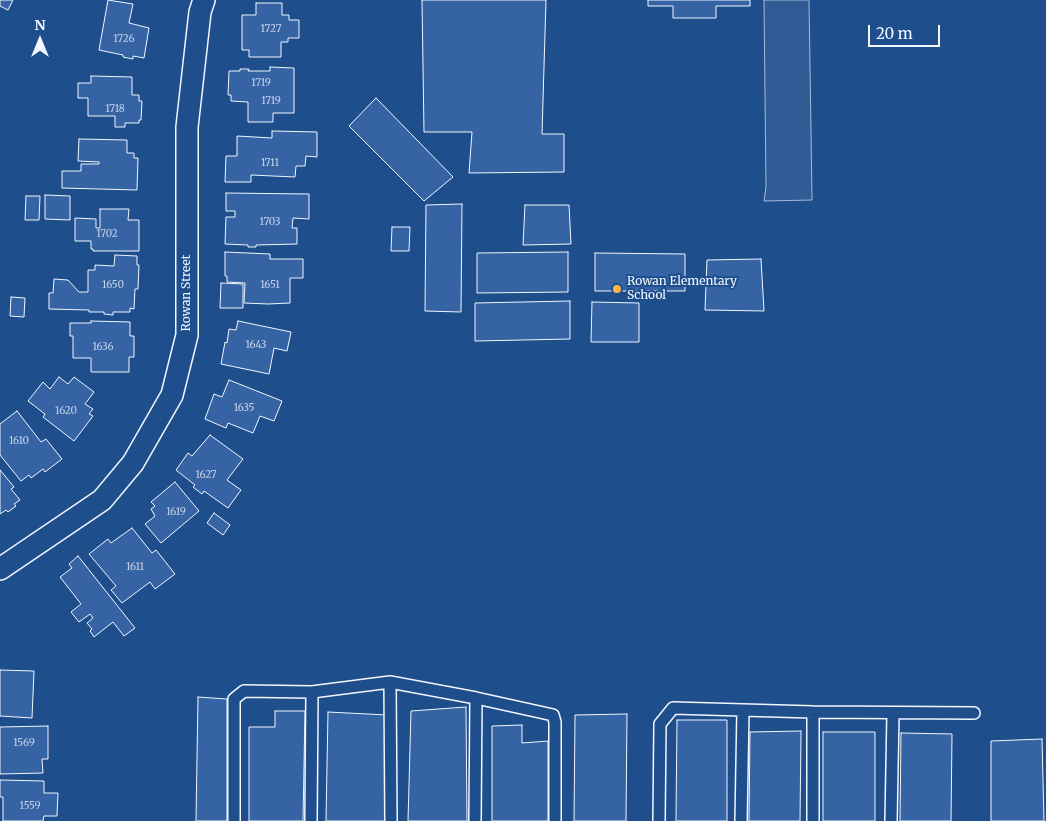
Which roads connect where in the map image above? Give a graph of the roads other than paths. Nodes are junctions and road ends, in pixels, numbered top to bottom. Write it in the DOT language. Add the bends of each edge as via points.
graph roads {
  1 [pos="204,0"];
  2 [pos="0,569"];
  3 [pos="390,682"];
  4 [pos="312,692"];
  5 [pos="476,698"];
  6 [pos="743,710"];
  7 [pos="813,712"];
  8 [pos="893,713"];
  9 [pos="974,714"];
  10 [pos="234,821"];
  11 [pos="311,821"];
  12 [pos="390,821"];
  13 [pos="476,821"];
  14 [pos="555,821"];
  15 [pos="659,821"];
  16 [pos="741,821"];
  17 [pos="813,821"];
  18 [pos="891,821"];
  1 -- 2 [label="street, Rowan Street" via="188,127 188,335 172,395 133,463 102,500"];
  3 -- 4 [label="lane"];
  3 -- 5 [label="lane"];
  3 -- 12 [label="lane"];
  4 -- 10 [label="lane" via="244,691 234,699"];
  4 -- 11 [label="lane"];
  5 -- 13 [label="lane"];
  5 -- 14 [label="lane" via="553,715"];
  6 -- 7 [label="lane"];
  6 -- 15 [label="lane" via="673,708 660,724"];
  6 -- 16 [label="lane"];
  7 -- 8 [label="lane"];
  7 -- 17 [label="lane"];
  8 -- 9 [label="lane"];
  8 -- 18 [label="lane"];
}
